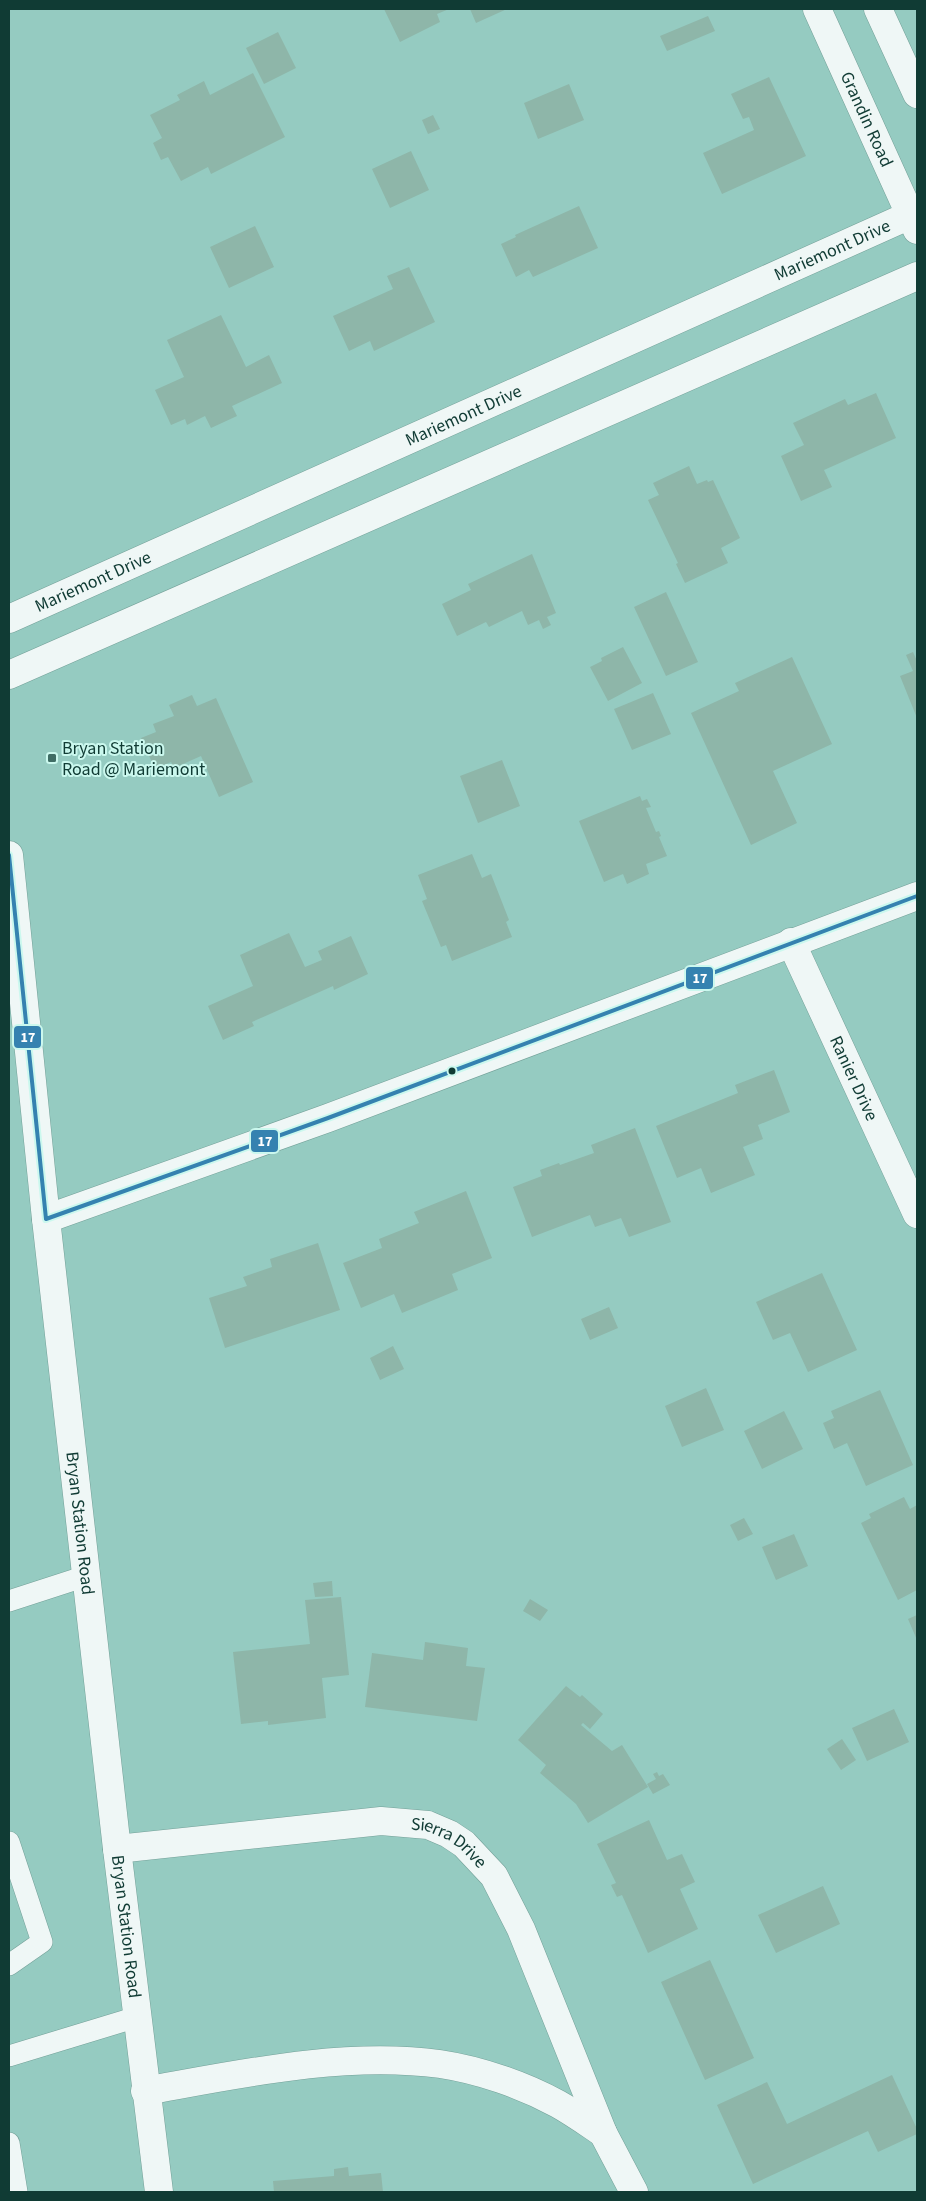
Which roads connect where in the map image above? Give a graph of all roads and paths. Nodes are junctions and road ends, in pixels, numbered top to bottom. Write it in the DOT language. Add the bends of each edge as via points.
graph roads {
  1 [pos="817,9"];
  2 [pos="878,9"];
  3 [pos="917,94"];
  4 [pos="915,219"];
  5 [pos="917,276"];
  6 [pos="9,619"];
  7 [pos="9,675"];
  8 [pos="9,855"];
  9 [pos="917,896"];
  10 [pos="13,937"];
  11 [pos="791,942"];
  12 [pos="16,1007"];
  13 [pos="917,1214"];
  14 [pos="46,1219"];
  15 [pos="86,1576"];
  16 [pos="9,1601"];
  17 [pos="9,1842"];
  18 [pos="117,1849"];
  19 [pos="9,1965"];
  20 [pos="137,2017"];
  21 [pos="9,2056"];
  22 [pos="146,2091"];
  23 [pos="603,2133"];
  24 [pos="9,2143"];
  25 [pos="18,2192"];
  26 [pos="159,2192"];
  27 [pos="634,2192"];
  1 -- 4 [label="street, Grandin Road"];
  2 -- 3 [label="street"];
  4 -- 6 [label="street, Mariemont Drive"];
  5 -- 7 [label="street"];
  8 -- 10 [label="street, Bryan Station Road"];
  9 -- 11 [label="street"];
  10 -- 12 [label="street, Bryan Station Road"];
  11 -- 13 [label="street, Ranier Drive"];
  11 -- 14 [label="street" via="328,1118"];
  12 -- 14 [label="street, Bryan Station Road"];
  14 -- 15 [label="street, Bryan Station Road"];
  15 -- 16 [label="lane"];
  15 -- 18 [label="street, Bryan Station Road"];
  17 -- 19 [label="lane" via="42,1942"];
  18 -- 20 [label="street, Bryan Station Road"];
  18 -- 23 [label="street, Sierra Drive" via="381,1821 428,1825 449,1834 464,1844 494,1876 521,1930"];
  20 -- 21 [label="lane"];
  20 -- 22 [label="street, Bryan Station Road"];
  22 -- 23 [label="street, Sierra Drive" via="348,2060 441,2064 522,2088 558,2104"];
  22 -- 26 [label="street, Bryan Station Road"];
  23 -- 27 [label="street, Sierra Drive"];
  24 -- 25 [label="lane"];
}
